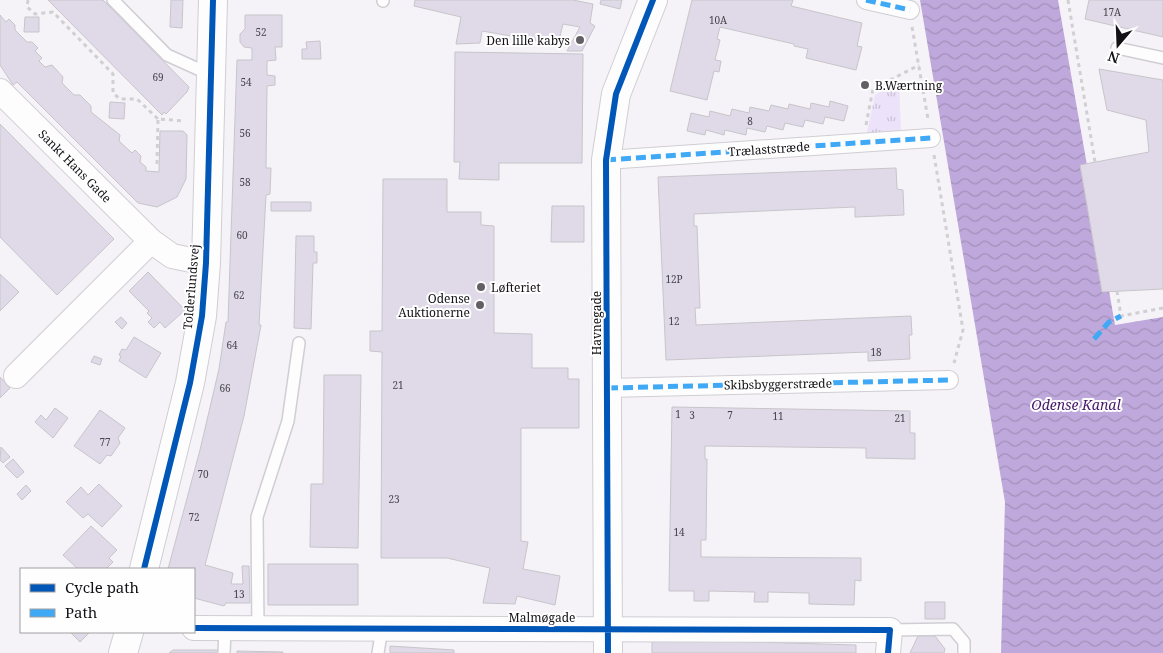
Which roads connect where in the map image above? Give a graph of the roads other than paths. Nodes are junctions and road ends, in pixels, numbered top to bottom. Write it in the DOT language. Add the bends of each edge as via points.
graph roads {
  1 [pos="113,0"];
  2 [pos="213,0"];
  3 [pos="653,0"];
  4 [pos="866,0"];
  5 [pos="910,10"];
  6 [pos="1117,48"];
  7 [pos="1163,58"];
  8 [pos="209,74"];
  9 [pos="0,91"];
  10 [pos="931,138"];
  11 [pos="606,160"];
  12 [pos="150,241"];
  13 [pos="206,263"];
  14 [pos="299,343"];
  15 [pos="16,376"];
  16 [pos="949,380"];
  17 [pos="608,388"];
  18 [pos="144,568"];
  19 [pos="195,628"];
  20 [pos="382,628"];
  21 [pos="225,629"];
  22 [pos="258,630"];
  23 [pos="890,630"];
  24 [pos="128,633"];
  25 [pos="609,641"];
  26 [pos="123,653"];
  27 [pos="224,653"];
  28 [pos="378,653"];
  29 [pos="888,653"];
  30 [pos="964,653"];
  1 -- 8 [label="lane" via="167,55"];
  2 -- 8 [label="street, Tolderlundsvej"];
  3 -- 11 [label="street, Havnegade" via="616,94"];
  4 -- 5 [label="street"];
  6 -- 7 [label="lane"];
  8 -- 13 [label="street, Tolderlundsvej"];
  9 -- 12 [label="street, Sankt Hans Gade"];
  10 -- 11 [label="street, Trælaststræde"];
  11 -- 17 [label="street, Havnegade"];
  12 -- 13 [label="street, Sankt Hans Gade" via="172,256"];
  12 -- 15 [label="street"];
  13 -- 18 [label="street, Tolderlundsvej" via="202,316 190,383"];
  14 -- 22 [label="lane" via="288,421 257,517"];
  16 -- 17 [label="street, Skibsbyggerstræde"];
  17 -- 25 [label="street, Havnegade"];
  19 -- 21 [label="street, Malmøgade"];
  20 -- 22 [label="street, Malmøgade"];
  20 -- 25 [label="street, Malmøgade"];
  20 -- 28 [label="lane"];
  21 -- 22 [label="street, Malmøgade"];
  21 -- 27 [label="lane"];
  23 -- 25 [label="street, Malmøgade"];
  23 -- 29 [label="street"];
  23 -- 30 [label="lane" via="953,629 964,642"];
  24 -- 26 [label="street"];
}
